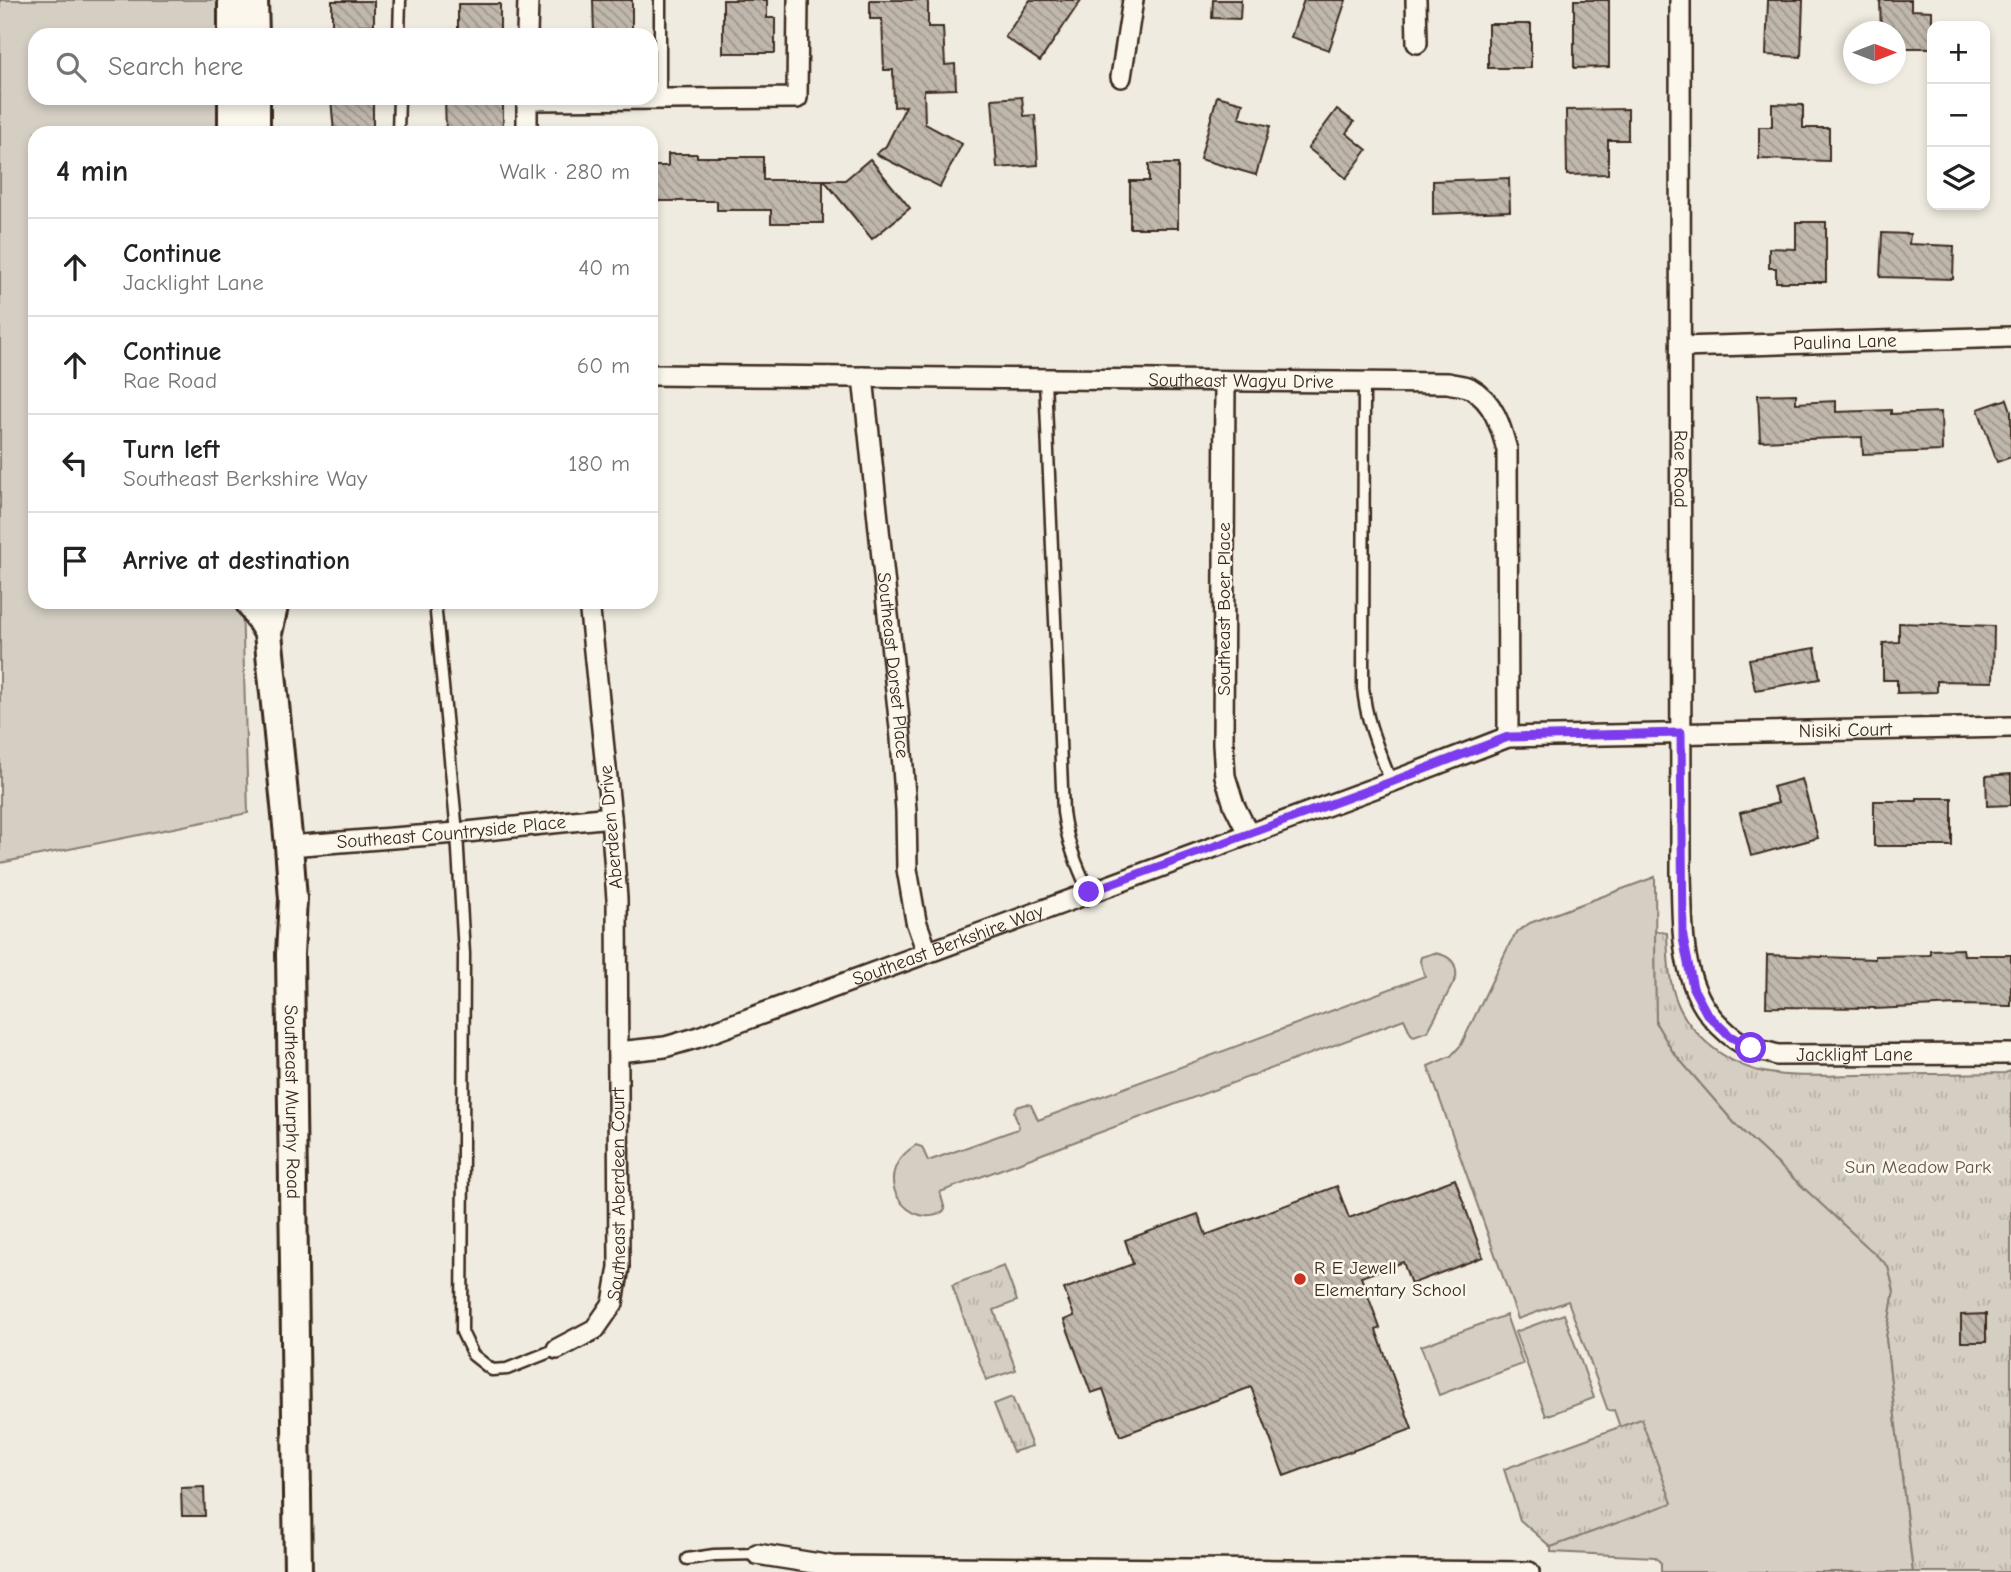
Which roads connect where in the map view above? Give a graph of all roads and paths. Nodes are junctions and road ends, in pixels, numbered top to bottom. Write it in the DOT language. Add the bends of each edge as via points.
graph roads {
  1 [pos="232,0"];
  2 [pos="254,0"];
  3 [pos="400,0"];
  4 [pos="528,0"];
  5 [pos="660,0"];
  6 [pos="798,0"];
  7 [pos="1133,0"];
  8 [pos="1416,0"];
  9 [pos="1680,0"];
  10 [pos="232,28"];
  11 [pos="255,28"];
  12 [pos="399,28"];
  13 [pos="527,28"];
  14 [pos="1417,43"];
  15 [pos="1121,77"];
  16 [pos="660,99"];
  17 [pos="232,105"];
  18 [pos="256,105"];
  19 [pos="399,105"];
  20 [pos="527,105"];
  21 [pos="232,126"];
  22 [pos="256,126"];
  23 [pos="398,126"];
  24 [pos="527,126"];
  25 [pos="2011,337"];
  26 [pos="1681,346"];
  27 [pos="658,375"];
  28 [pos="863,377"];
  29 [pos="1045,379"];
  30 [pos="1226,381"];
  31 [pos="1364,382"];
  32 [pos="253,609"];
  33 [pos="273,609"];
  34 [pos="436,609"];
  35 [pos="590,609"];
  36 [pos="268,633"];
  37 [pos="2011,727"];
  38 [pos="1681,733"];
  39 [pos="1508,737"];
  40 [pos="1391,782"];
  41 [pos="611,817"];
  42 [pos="457,833"];
  43 [pos="1248,833"];
  44 [pos="289,846"];
  45 [pos="1089,892"];
  46 [pos="1683,938"];
  47 [pos="928,952"];
  48 [pos="618,1052"];
  49 [pos="2011,1054"];
  50 [pos="557,1349"];
  51 [pos="757,1554"];
  52 [pos="687,1559"];
  53 [pos="298,1572"];
  54 [pos="1530,1572"];
  1 -- 10 [label="main road"];
  2 -- 11 [label="main road"];
  3 -- 12 [label="lane"];
  4 -- 13 [label="street"];
  5 -- 16 [label="lane"];
  6 -- 16 [label="street" via="797,98"];
  7 -- 15 [label="street"];
  8 -- 14 [label="street"];
  9 -- 26 [label="street, Rae Road"];
  17 -- 21 [label="main road"];
  18 -- 22 [label="main road"];
  19 -- 23 [label="lane"];
  20 -- 24 [label="street"];
  25 -- 26 [label="street, Paulina Lane"];
  26 -- 38 [label="street, Rae Road"];
  27 -- 28 [label="street, Southeast Wagyu Drive"];
  28 -- 29 [label="street, Southeast Wagyu Drive"];
  28 -- 47 [label="street, Southeast Dorset Place" via="901,738 907,869 916,921"];
  29 -- 30 [label="street, Southeast Wagyu Drive"];
  29 -- 45 [label="lane" via="1063,813 1072,855"];
  30 -- 31 [label="street, Southeast Wagyu Drive"];
  30 -- 43 [label="street, Southeast Boer Place" via="1223,744 1225,776"];
  31 -- 39 [label="street, Southeast Wagyu Drive" via="1448,383 1470,388 1489,404 1501,425 1507,450"];
  31 -- 40 [label="lane" via="1363,688 1371,732"];
  32 -- 36 [label="main road, Southeast Murphy Road"];
  33 -- 36 [label="main road, Southeast Murphy Road"];
  34 -- 42 [label="lane"];
  35 -- 41 [label="street, Aberdeen Drive"];
  36 -- 44 [label="main road, Southeast Murphy Road"];
  37 -- 38 [label="street, Nisiki Court"];
  38 -- 39 [label="street, Southeast Berkshire Way"];
  38 -- 46 [label="street, Rae Road"];
  39 -- 40 [label="street, Southeast Berkshire Way"];
  40 -- 43 [label="street, Southeast Berkshire Way"];
  41 -- 42 [label="street, Southeast Countryside Place"];
  41 -- 48 [label="street, Aberdeen Drive" via="617,899"];
  42 -- 44 [label="street, Southeast Countryside Place"];
  42 -- 50 [label="lane" via="464,954 462,1332 473,1355 492,1370 507,1369"];
  43 -- 45 [label="street, Southeast Berkshire Way"];
  44 -- 53 [label="main road, Southeast Murphy Road"];
  45 -- 47 [label="street, Southeast Berkshire Way"];
  46 -- 49 [label="street, Jacklight Lane" via="1693,988 1707,1014 1751,1048 1777,1055"];
  47 -- 48 [label="street, Southeast Berkshire Way" via="696,1038"];
  48 -- 50 [label="street, Southeast Aberdeen Court" via="619,1267 613,1303 595,1329"];
  51 -- 52 [label="lane"];
  51 -- 54 [label="street" via="832,1566"];
}
